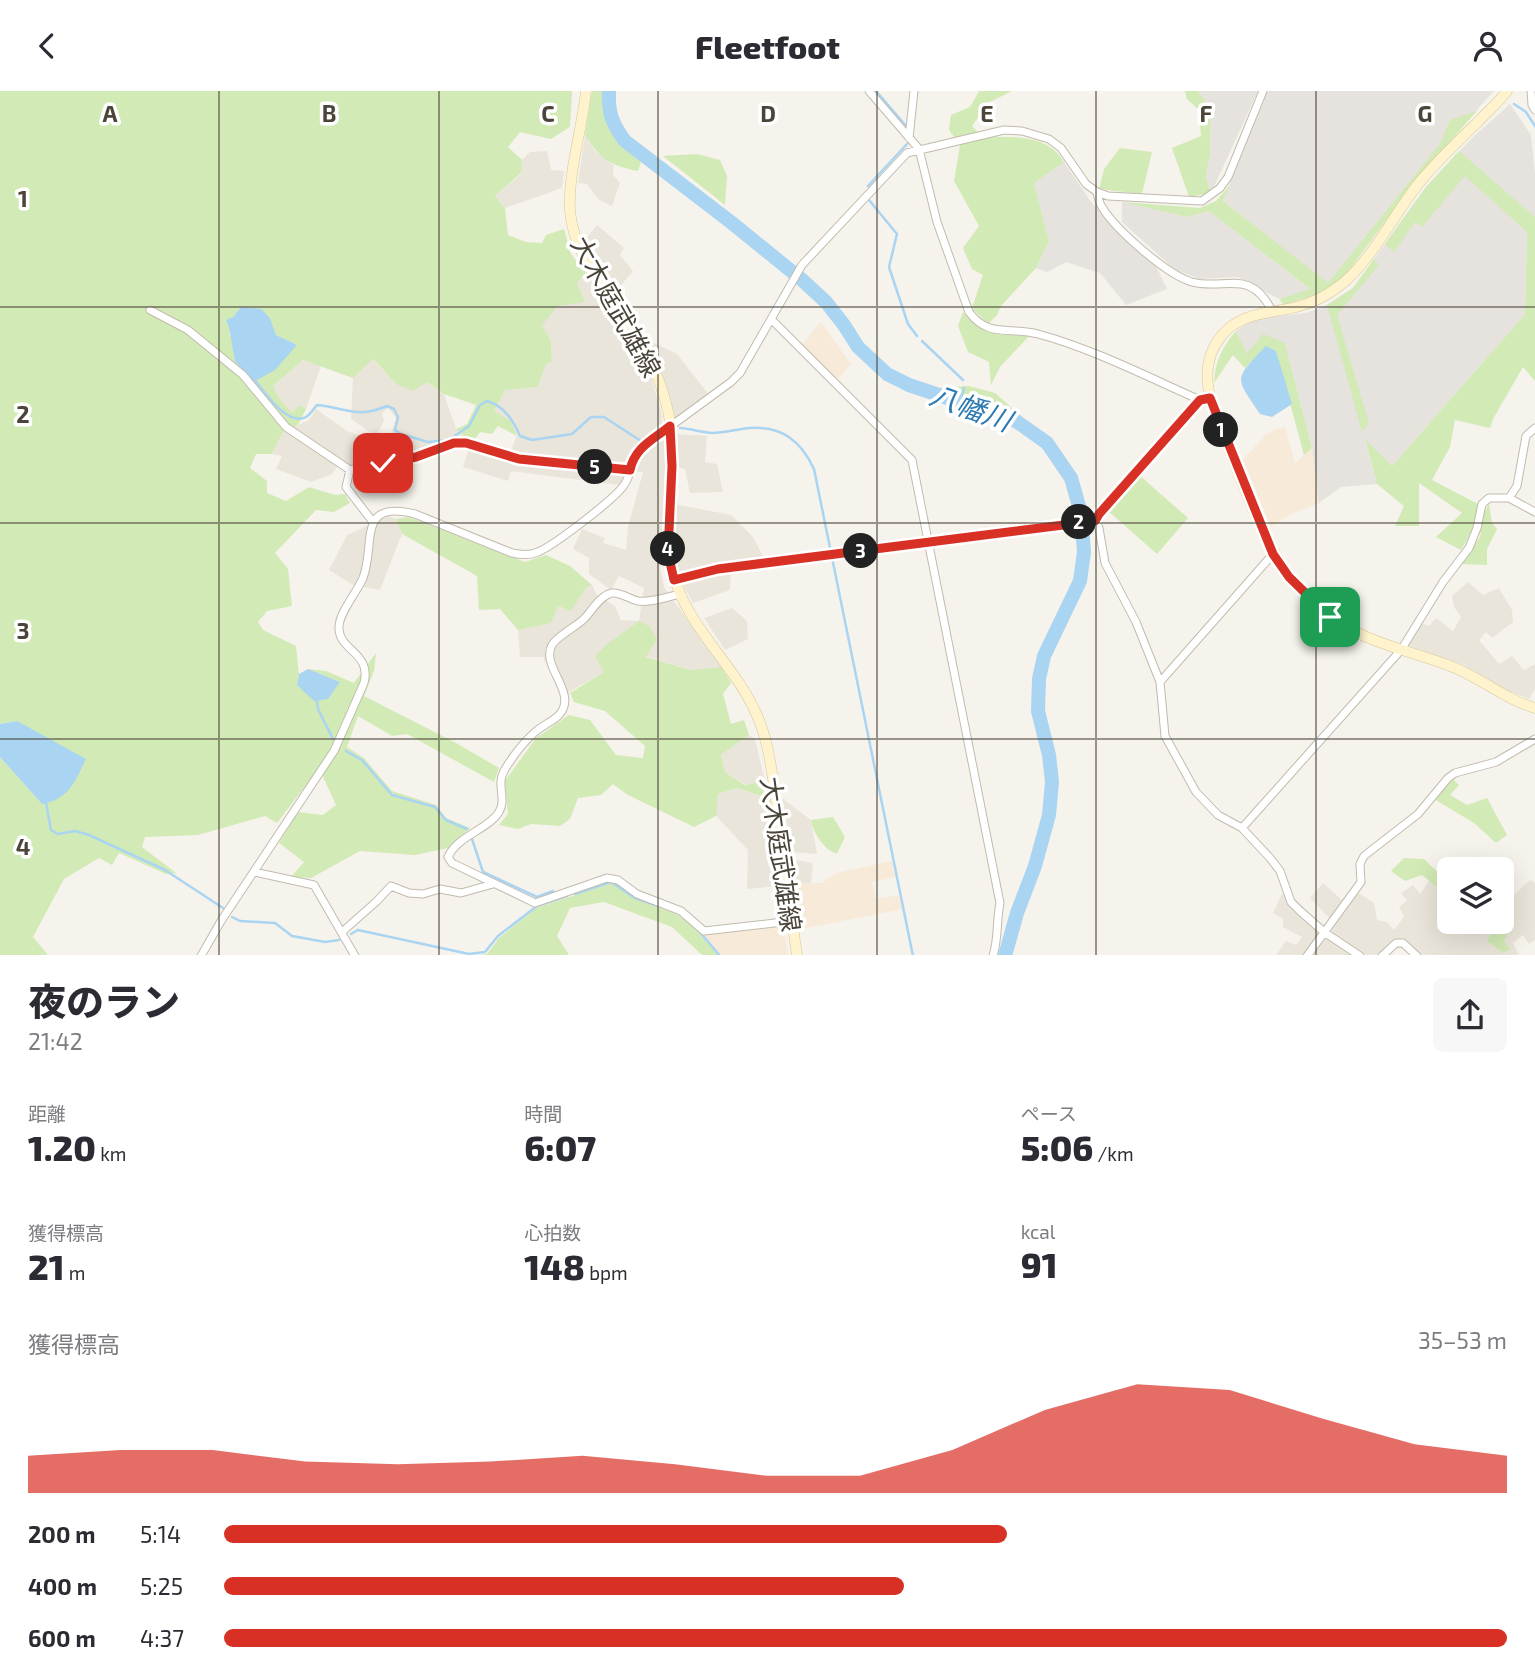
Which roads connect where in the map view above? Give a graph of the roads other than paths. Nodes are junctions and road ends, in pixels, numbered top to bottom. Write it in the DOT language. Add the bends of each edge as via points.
graph roads {
  1 [pos="586,91"];
  2 [pos="869,91"];
  3 [pos="914,91"];
  4 [pos="1263,91"];
  5 [pos="1507,91"];
  6 [pos="1531,91"];
  7 [pos="1535,110"];
  8 [pos="909,138"];
  9 [pos="919,149"];
  10 [pos="1097,192"];
  11 [pos="150,310"];
  12 [pos="1272,311"];
  13 [pos="772,320"];
  14 [pos="1205,399"];
  15 [pos="670,426"];
  16 [pos="1535,428"];
  17 [pos="350,470"];
  18 [pos="630,470"];
  19 [pos="1509,498"];
  20 [pos="1535,512"];
  21 [pos="1093,521"];
  22 [pos="373,522"];
  23 [pos="928,542"];
  24 [pos="1273,554"];
  25 [pos="674,580"];
  26 [pos="680,594"];
  27 [pos="1401,650"];
  28 [pos="1160,682"];
  29 [pos="1535,708"];
  30 [pos="1535,739"];
  31 [pos="1242,828"];
  32 [pos="254,872"];
  33 [pos="494,883"];
  34 [pos="792,921"];
  35 [pos="342,932"];
  36 [pos="1324,932"];
  37 [pos="201,955"];
  38 [pos="355,955"];
  39 [pos="797,955"];
  40 [pos="992,955"];
  41 [pos="1307,955"];
  42 [pos="1360,955"];
  43 [pos="1382,955"];
  44 [pos="1417,955"];
  1 -- 15 [label="street, 大木庭武雄線" via="571,188 573,228 591,268 658,375"];
  2 -- 8 [label="street"];
  3 -- 8 [label="street"];
  4 -- 10 [label="street" via="1228,177 1211,197 1192,202"];
  5 -- 12 [label="street" via="1419,184 1340,286 1322,298"];
  6 -- 7 [label="street"];
  8 -- 9 [label="street"];
  9 -- 10 [label="street" via="1004,130 1022,131 1061,148"];
  9 -- 13 [label="street" via="907,153 802,265"];
  9 -- 14 [label="street" via="937,222 976,322 996,331 1025,331 1060,340"];
  10 -- 12 [label="street" via="1101,206 1116,225 1158,263 1192,282 1242,284"];
  11 -- 17 [label="street" via="188,330 243,375 286,427"];
  12 -- 14 [label="street" via="1249,315 1221,336 1207,365"];
  13 -- 15 [label="street" via="740,373"];
  13 -- 23 [label="street" via="912,460"];
  14 -- 21 [label="street"];
  14 -- 24 [label="street"];
  15 -- 18 [label="street" via="638,450"];
  15 -- 25 [label="street, 大木庭武雄線" via="668,553"];
  16 -- 19 [label="street" via="1526,436 1517,486"];
  17 -- 18 [label="street" via="416,457 454,443 519,459"];
  17 -- 22 [label="street" via="346,487"];
  18 -- 22 [label="street" via="618,493 550,546 530,555 512,553 398,510 382,513"];
  19 -- 20 [label="street"];
  19 -- 27 [label="street" via="1489,498 1482,504 1469,548"];
  21 -- 23 [label="street"];
  21 -- 28 [label="street" via="1099,528 1105,563"];
  22 -- 32 [label="street" via="363,577 339,626 341,637 364,663 364,683 334,751"];
  23 -- 25 [label="street" via="718,569"];
  23 -- 40 [label="street" via="1000,903 999,937"];
  24 -- 27 [label="street" via="1289,577 1330,617 1358,634"];
  24 -- 28 [label="street"];
  25 -- 26 [label="street, 大木庭武雄線"];
  26 -- 33 [label="street" via="637,601 613,593 554,641 551,662 564,695 560,714 533,734 504,772 499,783 503,803 494,819 448,857"];
  26 -- 34 [label="street, 大木庭武雄線" via="757,713 775,795"];
  27 -- 29 [label="street" via="1456,668"];
  27 -- 31 [label="street"];
  28 -- 31 [label="street" via="1165,736 1196,792 1219,815"];
  30 -- 36 [label="street" via="1496,762 1448,778 1418,814 1364,856 1361,882"];
  31 -- 36 [label="street" via="1280,870 1291,902"];
  32 -- 35 [label="street" via="314,885"];
  32 -- 37 [label="street"];
  33 -- 34 [label="street" via="535,902 607,878 618,880 637,894 681,911 705,931"];
  33 -- 35 [label="street" via="461,893 409,893 391,886"];
  34 -- 39 [label="street, 大木庭武雄線"];
  35 -- 38 [label="street"];
  36 -- 41 [label="street"];
  36 -- 42 [label="street"];
  43 -- 44 [label="street" via="1396,943"];
}
